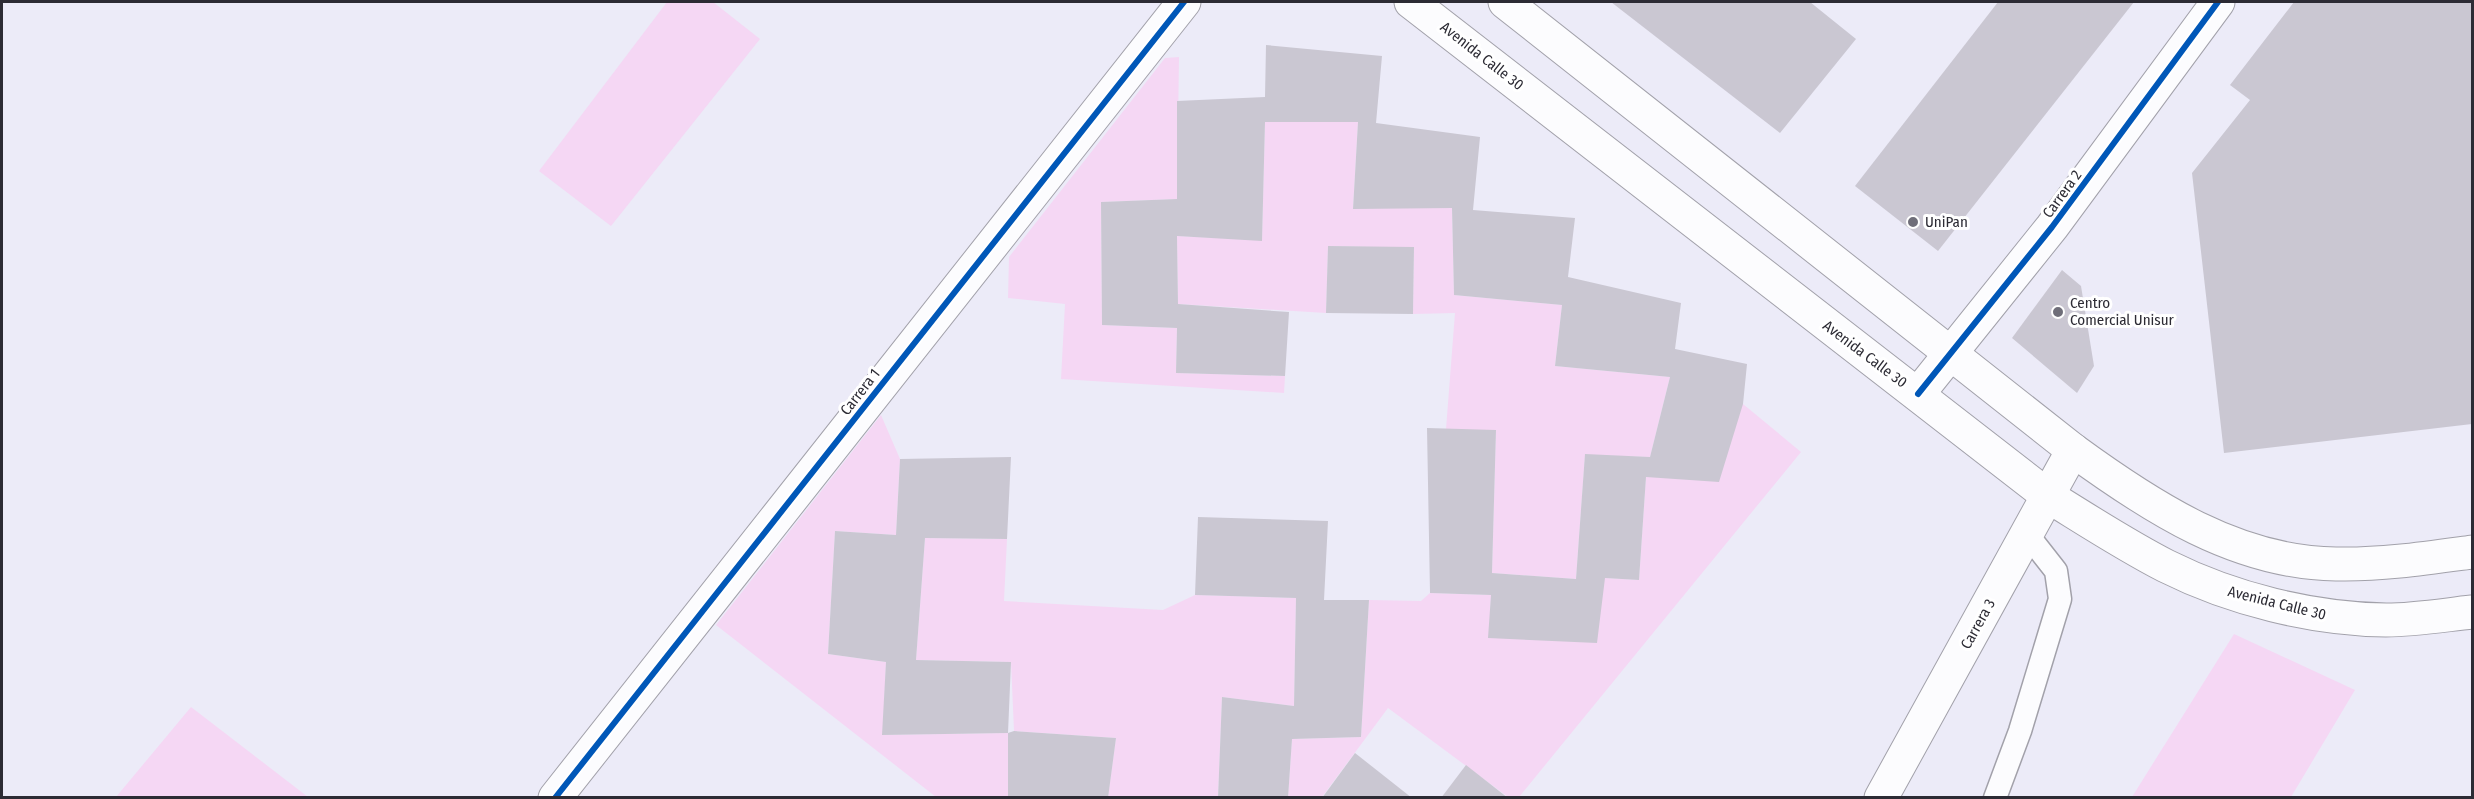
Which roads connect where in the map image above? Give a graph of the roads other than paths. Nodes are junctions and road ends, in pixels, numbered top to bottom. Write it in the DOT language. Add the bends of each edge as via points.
graph roads {
  1 [pos="1184,2"];
  2 [pos="1411,2"];
  3 [pos="1505,2"];
  4 [pos="2218,2"];
  5 [pos="1949,352"];
  6 [pos="1918,394"];
  7 [pos="2073,450"];
  8 [pos="2048,496"];
  9 [pos="2027,534"];
  10 [pos="2472,552"];
  11 [pos="2472,612"];
  12 [pos="555,798"];
  13 [pos="1881,798"];
  14 [pos="1995,798"];
  1 -- 12 [label="main road, Carrera 1"];
  2 -- 6 [label="main road, Avenida Calle 30"];
  3 -- 5 [label="main road"];
  4 -- 5 [label="main road, Carrera 2" via="2052,227"];
  5 -- 6 [label="main road, Carrera 2"];
  5 -- 7 [label="main road"];
  6 -- 8 [label="main road, Avenida Calle 30"];
  7 -- 8 [label="main road, Carrera 3"];
  7 -- 10 [label="main road" via="2196,530 2237,546 2335,565"];
  8 -- 9 [label="main road, Carrera 3"];
  8 -- 11 [label="main road, Avenida Calle 30" via="2167,566 2218,588 2278,606 2387,620"];
  9 -- 13 [label="main road, Carrera 3"];
  9 -- 14 [label="lane" via="2056,571 2060,599"];
}
